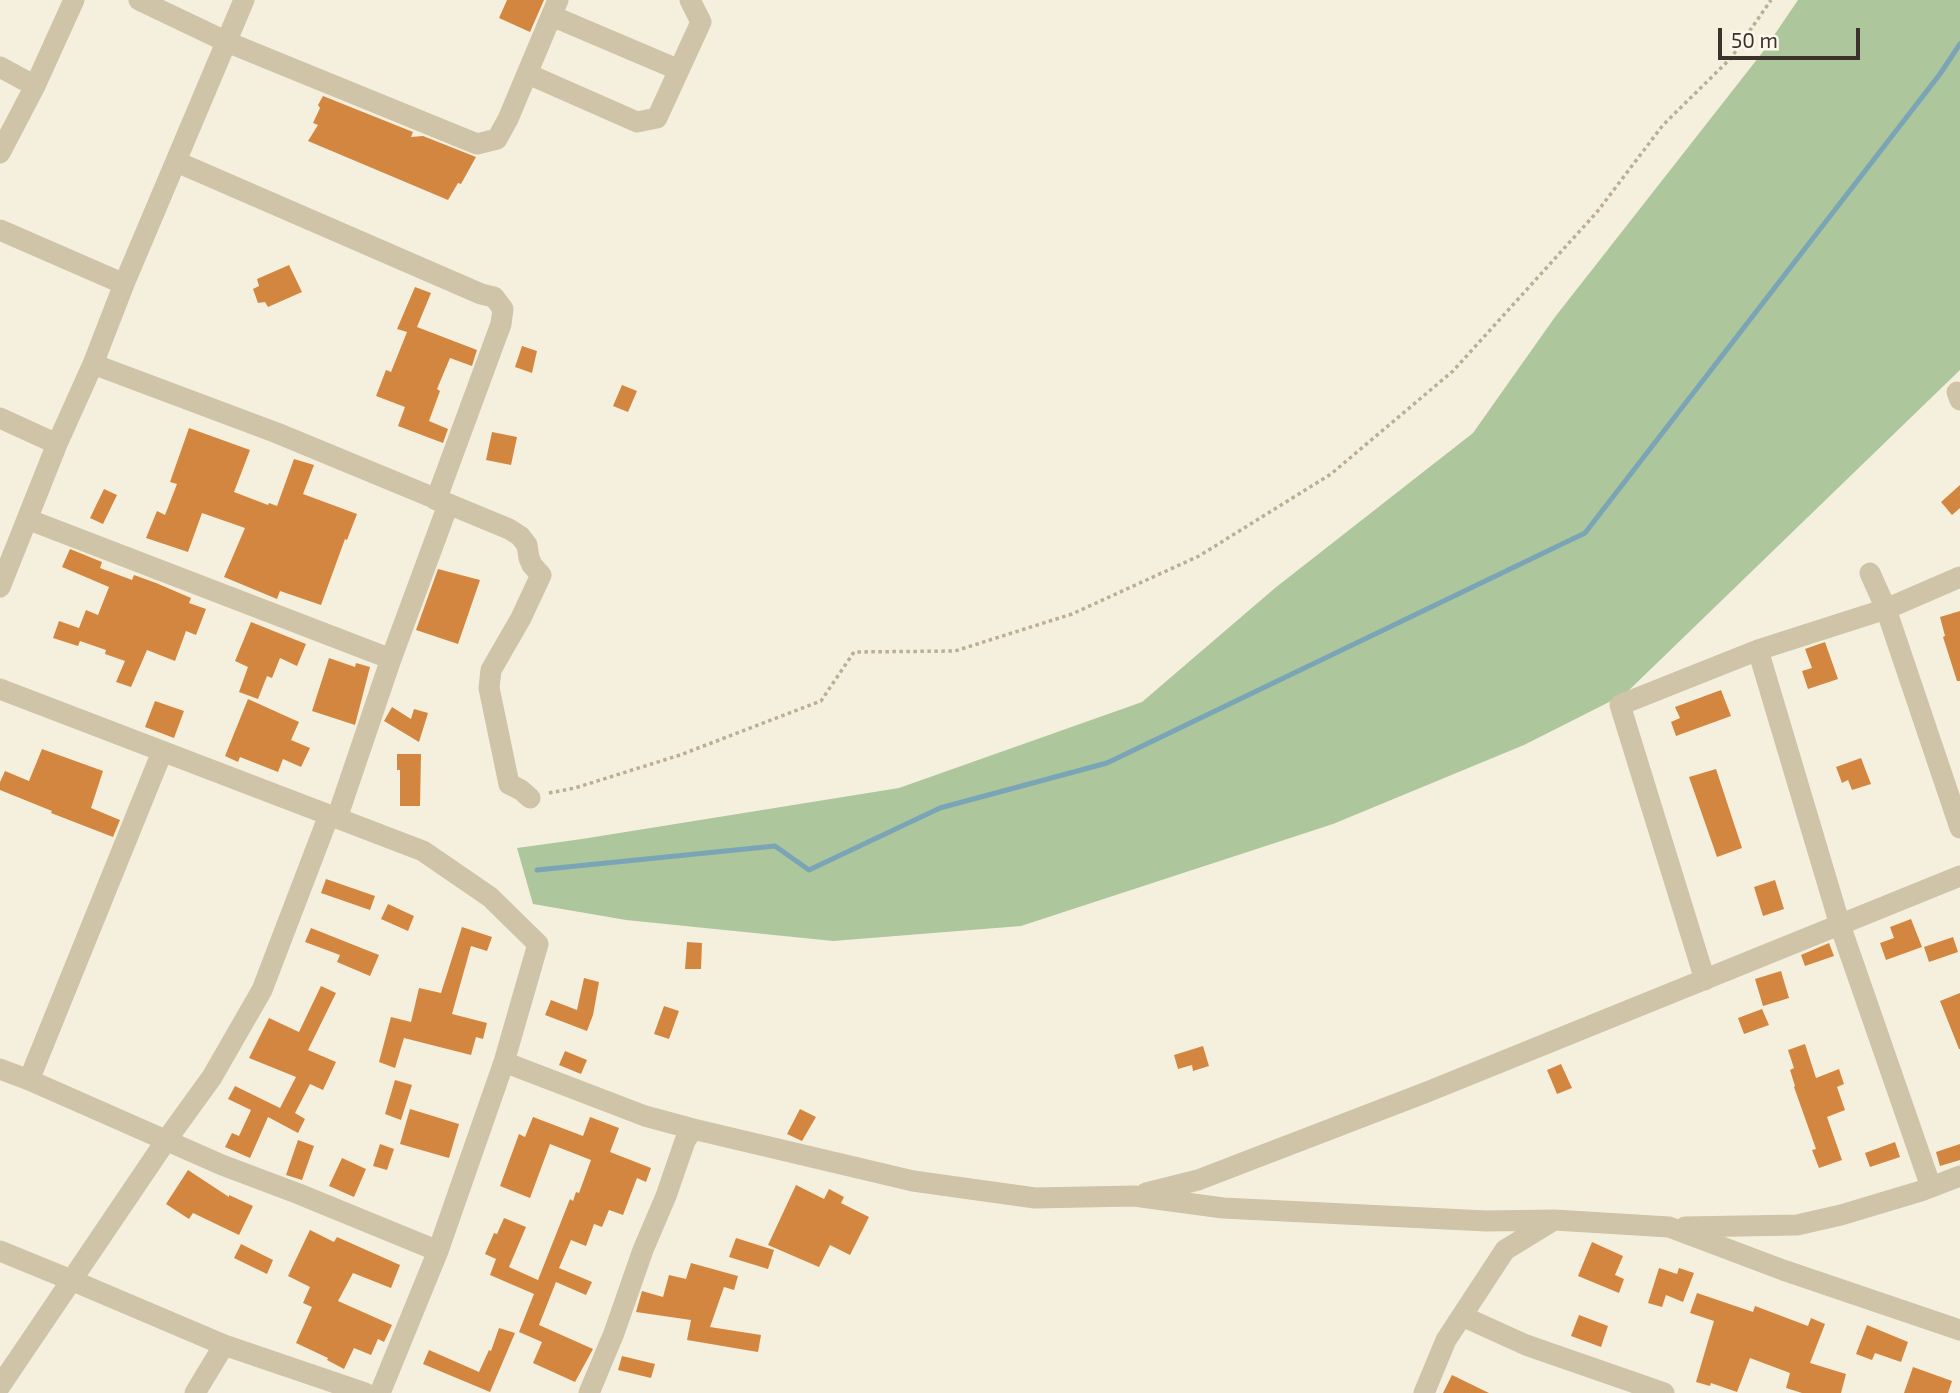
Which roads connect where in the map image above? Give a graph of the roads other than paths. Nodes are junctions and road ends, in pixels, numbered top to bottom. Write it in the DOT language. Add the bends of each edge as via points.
graph roads {
  1 [pos="74,0"];
  2 [pos="139,0"];
  3 [pos="244,0"];
  4 [pos="690,0"];
  5 [pos="555,8"];
  6 [pos="227,42"];
  7 [pos="0,67"];
  8 [pos="679,70"];
  9 [pos="528,74"];
  10 [pos="35,86"];
  11 [pos="0,153"];
  12 [pos="177,162"];
  13 [pos="0,230"];
  14 [pos="124,284"];
  15 [pos="93,364"];
  16 [pos="0,418"];
  17 [pos="57,444"];
  18 [pos="442,502"];
  19 [pos="27,519"];
  20 [pos="1870,573"];
  21 [pos="1960,577"];
  22 [pos="0,587"];
  23 [pos="1886,609"];
  24 [pos="1758,650"];
  25 [pos="391,659"];
  26 [pos="0,689"];
  27 [pos="162,752"];
  28 [pos="530,798"];
  29 [pos="333,816"];
  30 [pos="1960,828"];
  31 [pos="1960,876"];
  32 [pos="1840,925"];
  33 [pos="1704,980"];
  34 [pos="504,1062"];
  35 [pos="0,1069"];
  36 [pos="29,1080"];
  37 [pos="693,1129"];
  38 [pos="165,1142"];
  39 [pos="1960,1176"];
  40 [pos="1931,1187"];
  41 [pos="1133,1196"];
  42 [pos="1554,1220"];
  43 [pos="1669,1227"];
  44 [pos="0,1251"];
  45 [pos="438,1251"];
  46 [pos="71,1280"];
  47 [pos="1462,1316"];
  48 [pos="1960,1330"];
  49 [pos="224,1345"];
  50 [pos="0,1386"];
  51 [pos="195,1393"];
  52 [pos="365,1393"];
  53 [pos="380,1393"];
  54 [pos="589,1393"];
  55 [pos="1424,1393"];
  56 [pos="1664,1393"];
  1 -- 10 [label="street"];
  2 -- 6 [label="street"];
  3 -- 6 [label="street"];
  4 -- 8 [label="street" via="701,22"];
  5 -- 8 [label="street"];
  5 -- 9 [label="street"];
  6 -- 9 [label="street" via="477,144 497,139"];
  6 -- 12 [label="street"];
  7 -- 10 [label="street"];
  8 -- 9 [label="street" via="657,118 637,122"];
  10 -- 11 [label="street"];
  12 -- 14 [label="street"];
  12 -- 18 [label="street" via="494,297 503,309 501,324"];
  13 -- 14 [label="street"];
  14 -- 15 [label="street"];
  15 -- 17 [label="street"];
  15 -- 18 [label="street"];
  16 -- 17 [label="street"];
  17 -- 19 [label="street"];
  18 -- 25 [label="street"];
  18 -- 28 [label="street" via="520,536 541,575 491,670 489,688 509,784"];
  19 -- 22 [label="street"];
  19 -- 25 [label="street"];
  20 -- 23 [label="street"];
  21 -- 23 [label="street"];
  23 -- 24 [label="street"];
  23 -- 30 [label="street"];
  24 -- 32 [label="street"];
  24 -- 33 [label="street" via="1620,705"];
  25 -- 29 [label="street"];
  26 -- 27 [label="street"];
  27 -- 29 [label="street"];
  27 -- 36 [label="street"];
  29 -- 34 [label="street" via="423,851 491,897 538,944"];
  29 -- 38 [label="street" via="262,990 212,1077"];
  31 -- 32 [label="street"];
  32 -- 33 [label="street"];
  32 -- 40 [label="street"];
  33 -- 41 [label="street" via="1198,1180"];
  34 -- 37 [label="street" via="645,1116"];
  34 -- 45 [label="street"];
  35 -- 36 [label="street"];
  36 -- 38 [label="street"];
  37 -- 41 [label="street" via="913,1181 1035,1198"];
  37 -- 54 [label="street"];
  38 -- 45 [label="street"];
  38 -- 46 [label="street"];
  39 -- 40 [label="street"];
  40 -- 43 [label="street" via="1797,1225"];
  41 -- 42 [label="street" via="1223,1208"];
  42 -- 43 [label="street"];
  42 -- 47 [label="street" via="1505,1250"];
  43 -- 48 [label="street"];
  44 -- 46 [label="street"];
  45 -- 53 [label="street"];
  46 -- 49 [label="street"];
  46 -- 50 [label="street"];
  47 -- 55 [label="street" via="1446,1340"];
  47 -- 56 [label="street" via="1526,1345"];
  49 -- 51 [label="street"];
  49 -- 52 [label="street"];
}
